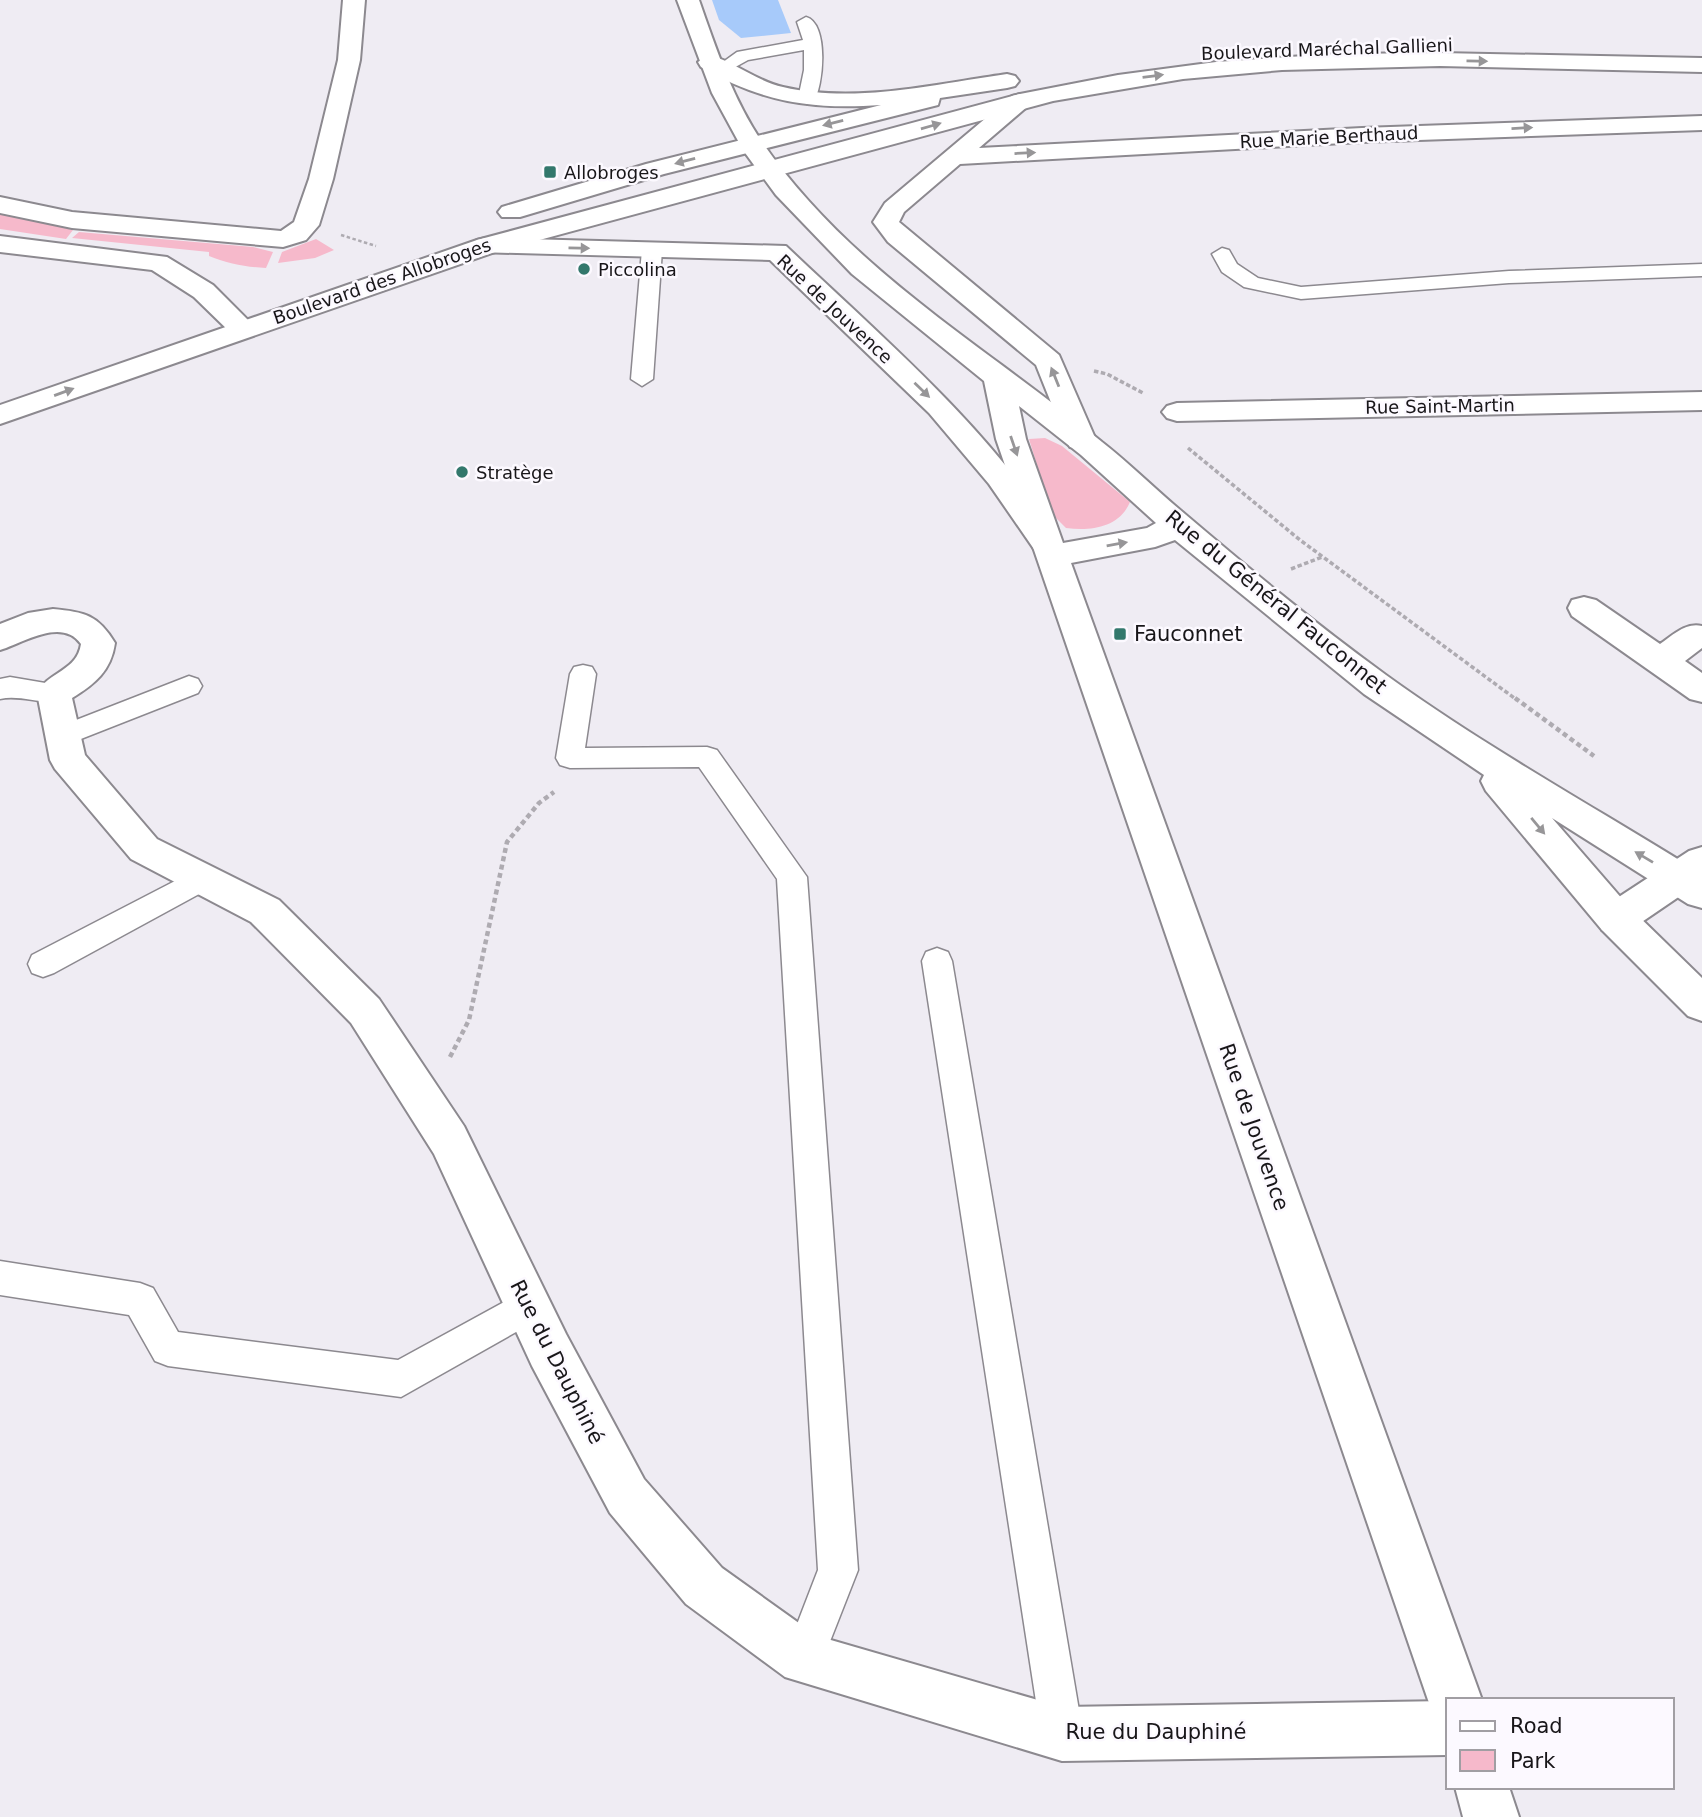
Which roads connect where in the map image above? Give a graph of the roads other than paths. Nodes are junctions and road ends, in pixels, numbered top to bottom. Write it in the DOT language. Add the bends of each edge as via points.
graph roads {
  1 [pos="354,0"];
  2 [pos="688,0"];
  3 [pos="806,22"];
  4 [pos="814,43"];
  5 [pos="1702,46"];
  6 [pos="1702,65"];
  7 [pos="715,66"];
  8 [pos="1014,91"];
  9 [pos="807,99"];
  10 [pos="1702,123"];
  11 [pos="751,144"];
  12 [pos="957,157"];
  13 [pos="771,170"];
  14 [pos="0,205"];
  15 [pos="484,233"];
  16 [pos="0,244"];
  17 [pos="652,250"];
  18 [pos="1222,254"];
  19 [pos="1702,270"];
  20 [pos="239,313"];
  21 [pos="642,379"];
  22 [pos="998,379"];
  23 [pos="0,389"];
  24 [pos="1702,401"];
  25 [pos="1177,412"];
  26 [pos="0,415"];
  27 [pos="1081,440"];
  28 [pos="1178,525"];
  29 [pos="1054,555"];
  30 [pos="1584,608"];
  31 [pos="1695,636"];
  32 [pos="0,638"];
  33 [pos="1661,661"];
  34 [pos="583,674"];
  35 [pos="189,686"];
  36 [pos="0,689"];
  37 [pos="1702,690"];
  38 [pos="58,715"];
  39 [pos="1478,755"];
  40 [pos="1694,878"];
  41 [pos="202,879"];
  42 [pos="1616,919"];
  43 [pos="937,961"];
  44 [pos="43,964"];
  45 [pos="1702,1004"];
  46 [pos="0,1278"];
  47 [pos="528,1306"];
  48 [pos="804,1658"];
  49 [pos="1454,1698"];
  50 [pos="1446,1728"];
  51 [pos="1062,1734"];
  52 [pos="1483,1789"];
  53 [pos="1491,1817"];
  1 -- 14 [label="street" via="349,60 309,215 296,234 283,239 72,220"];
  2 -- 7 [label="street, Rue du Général Fauconnet"];
  3 -- 4 [label="lane"];
  4 -- 7 [label="lane" via="781,47"];
  4 -- 9 [label="lane" via="814,78"];
  5 -- 8 [label="street, Boulevard Maréchal Gallieni" via="1266,47 1121,62"];
  8 -- 6 [label="street, Boulevard Maréchal Gallieni, one-way" via="1281,63"];
  7 -- 9 [label="street" via="777,95"];
  7 -- 11 [label="street, Rue du Général Fauconnet"];
  8 -- 9 [label="street"];
  8 -- 11 [label="street, Boulevard Maréchal Gallieni, one-way"];
  8 -- 12 [label="street"];
  13 -- 8 [label="street, Boulevard Maréchal Gallieni, one-way"];
  12 -- 10 [label="street, Rue Marie Berthaud, one-way" via="1376,134"];
  11 -- 13 [label="street, Rue du Général Fauconnet"];
  11 -- 15 [label="street, Boulevard des Allobroges, one-way" via="557,197"];
  27 -- 12 [label="street, Rue du Général Fauconnet, one-way" via="1049,361 897,236 886,222 894,208"];
  13 -- 15 [label="street, Boulevard des Allobroges"];
  13 -- 22 [label="street, Rue du Général Fauconnet" via="846,258"];
  15 -- 17 [label="street, Rue de Jouvence, one-way"];
  15 -- 20 [label="street, Boulevard des Allobroges"];
  16 -- 20 [label="street" via="158,263"];
  17 -- 21 [label="lane"];
  17 -- 29 [label="street, Rue de Jouvence, one-way" via="777,252 939,407 1000,477"];
  18 -- 19 [label="lane" via="1229,268 1251,283 1300,293 1509,277"];
  20 -- 23 [label="street, Boulevard des Allobroges"];
  26 -- 20 [label="street, Boulevard des Allobroges, one-way"];
  22 -- 27 [label="street, Rue du Général Fauconnet"];
  22 -- 29 [label="street, Rue de Jouvence, one-way" via="1011,439"];
  24 -- 25 [label="street, Rue Saint-Martin"];
  27 -- 28 [label="street, Rue du Général Fauconnet"];
  29 -- 28 [label="street, one-way" via="1155,537"];
  28 -- 39 [label="street, Rue du Général Fauconnet" via="1334,653"];
  29 -- 49 [label="street, Rue de Jouvence"];
  30 -- 33 [label="street"];
  31 -- 33 [label="street"];
  32 -- 38 [label="street" via="34,621 54,619 78,623 95,634 99,646 96,659"];
  33 -- 37 [label="street"];
  34 -- 48 [label="lane" via="570,758 707,757 792,877 838,1570"];
  35 -- 38 [label="lane"];
  36 -- 38 [label="lane" via="10,687"];
  38 -- 41 [label="street, Rue du Dauphiné" via="68,760 144,849"];
  40 -- 39 [label="street, Rue du Général Fauconnet, one-way"];
  39 -- 42 [label="street, Rue du Général Fauconnet, one-way"];
  40 -- 42 [label="street, Rue du Général Fauconnet"];
  41 -- 44 [label="lane"];
  41 -- 47 [label="street, Rue du Dauphiné" via="265,911 365,1011 449,1140"];
  42 -- 45 [label="street, Rue du Général Fauconnet"];
  43 -- 51 [label="lane"];
  46 -- 47 [label="lane" via="140,1300 168,1348 401,1379"];
  47 -- 48 [label="street, Rue du Dauphiné" via="627,1496 704,1586"];
  48 -- 51 [label="street, Rue du Dauphiné"];
  50 -- 51 [label="street, Rue du Dauphiné"];
  52 -- 53 [label="street"];
}
